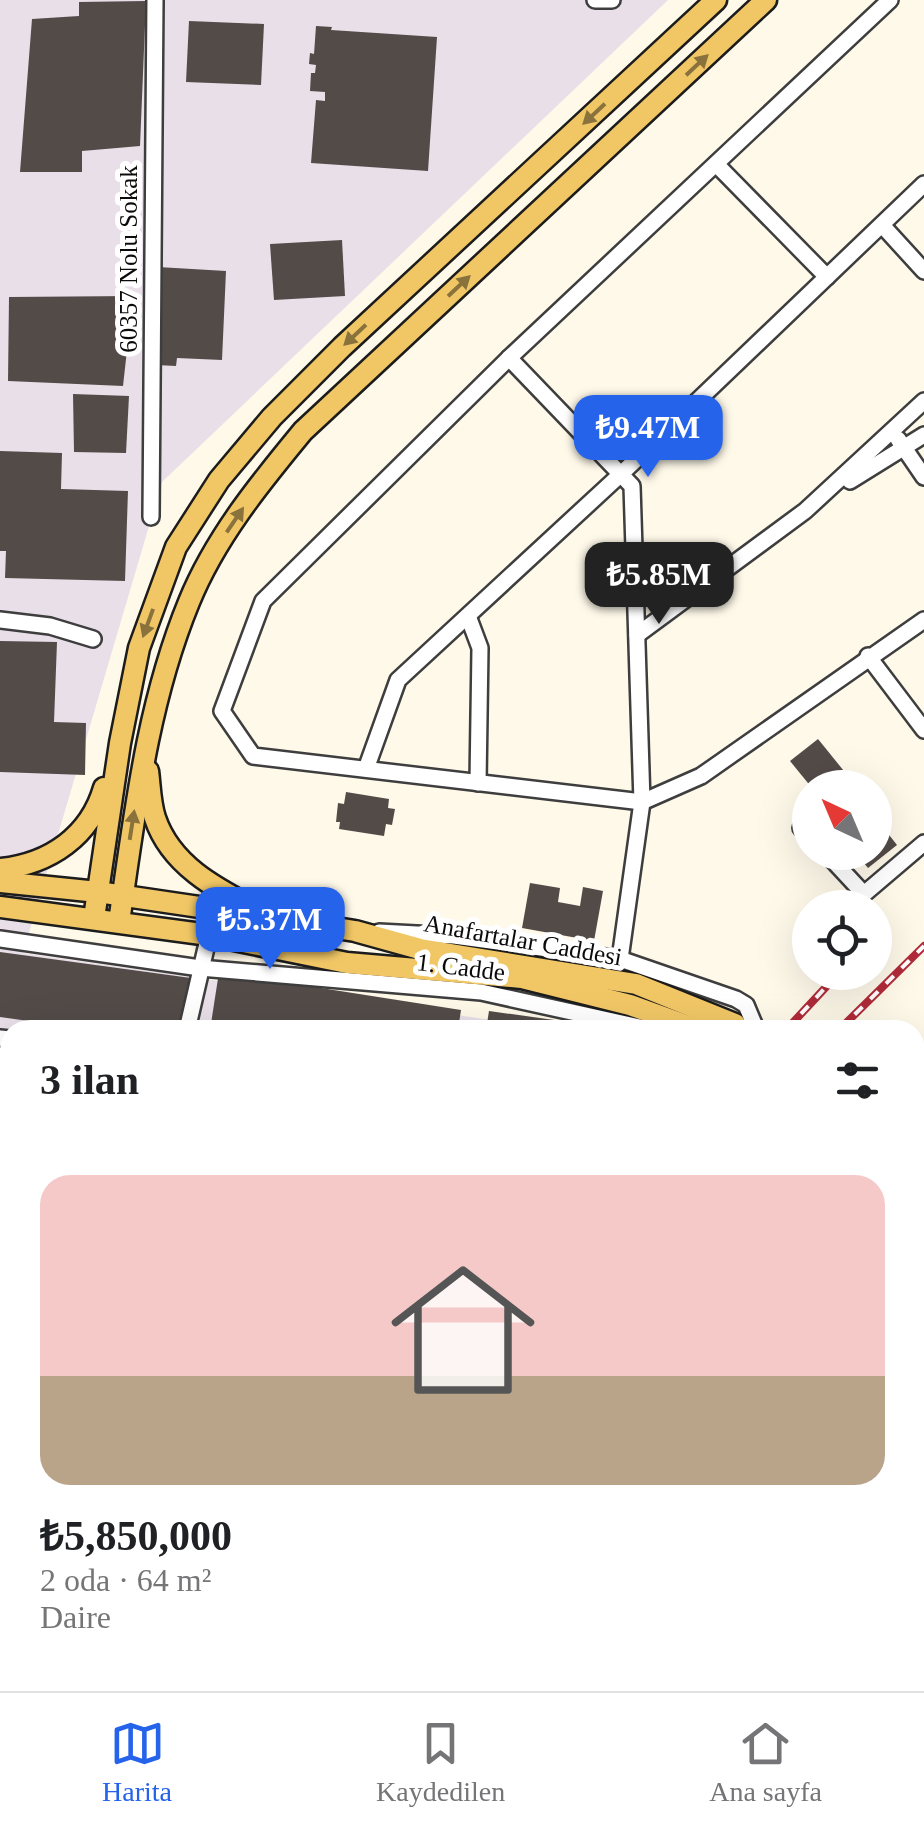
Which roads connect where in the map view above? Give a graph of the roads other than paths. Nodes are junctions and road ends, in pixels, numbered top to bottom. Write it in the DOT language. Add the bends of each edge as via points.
graph roads {
  1 [pos="156,0"];
  2 [pos="595,0"];
  3 [pos="612,0"];
  4 [pos="716,0"];
  5 [pos="766,0"];
  6 [pos="890,0"];
  7 [pos="716,164"];
  8 [pos="924,184"];
  9 [pos="882,225"];
  10 [pos="924,271"];
  11 [pos="827,278"];
  12 [pos="509,358"];
  13 [pos="924,401"];
  14 [pos="893,432"];
  15 [pos="924,435"];
  16 [pos="903,446"];
  17 [pos="621,474"];
  18 [pos="924,477"];
  19 [pos="804,511"];
  20 [pos="151,518"];
  21 [pos="468,616"];
  22 [pos="0,620"];
  23 [pos="924,620"];
  24 [pos="637,635"];
  25 [pos="93,640"];
  26 [pos="868,656"];
  27 [pos="924,730"];
  28 [pos="120,744"];
  29 [pos="144,751"];
  30 [pos="366,770"];
  31 [pos="478,783"];
  32 [pos="642,802"];
  33 [pos="924,843"];
  34 [pos="0,869"];
  35 [pos="841,870"];
  36 [pos="0,882"];
  37 [pos="98,892"];
  38 [pos="123,896"];
  39 [pos="0,906"];
  40 [pos="94,918"];
  41 [pos="274,918"];
  42 [pos="119,922"];
  43 [pos="355,932"];
  44 [pos="208,934"];
  45 [pos="0,938"];
  46 [pos="620,959"];
  47 [pos="200,968"];
  48 [pos="189,1020"];
  49 [pos="595,1020"];
  50 [pos="671,1020"];
  51 [pos="726,1020"];
  52 [pos="752,1020"];
  1 -- 20 [label="street, 60357 Nolu Sokak"];
  2 -- 3 [label="street"];
  4 -- 28 [label="main road, one-way" via="342,347 219,480 176,547 140,648"];
  29 -- 5 [label="main road, one-way" via="189,601 226,532 292,444"];
  6 -- 7 [label="street"];
  7 -- 11 [label="street"];
  7 -- 12 [label="street"];
  8 -- 9 [label="street"];
  9 -- 10 [label="street"];
  9 -- 11 [label="street"];
  11 -- 17 [label="street"];
  12 -- 17 [label="street"];
  12 -- 30 [label="street" via="263,601 222,711 253,756"];
  13 -- 14 [label="street"];
  14 -- 16 [label="street"];
  14 -- 19 [label="street"];
  15 -- 16 [label="street"];
  16 -- 18 [label="street"];
  16 -- 19 [label="street"];
  17 -- 21 [label="street"];
  17 -- 24 [label="street" via="632,486"];
  19 -- 24 [label="street"];
  21 -- 30 [label="street" via="398,680"];
  21 -- 31 [label="street" via="480,648"];
  22 -- 25 [label="street"];
  23 -- 26 [label="street"];
  24 -- 32 [label="street"];
  26 -- 27 [label="street"];
  26 -- 32 [label="street" via="701,776"];
  28 -- 34 [label="main road" via="84,830 46,856"];
  28 -- 37 [label="main road"];
  38 -- 29 [label="main road, one-way"];
  29 -- 41 [label="main road" via="155,818 175,854 220,890"];
  30 -- 31 [label="street"];
  31 -- 32 [label="street"];
  32 -- 46 [label="street"];
  33 -- 35 [label="street" via="864,894"];
  36 -- 37 [label="main road, Anafartalar Caddesi"];
  37 -- 38 [label="main road, Anafartalar Caddesi"];
  37 -- 40 [label="main road"];
  38 -- 41 [label="main road, Anafartalar Caddesi"];
  38 -- 42 [label="main road"];
  39 -- 40 [label="main road, Anafartalar Caddesi"];
  40 -- 42 [label="main road, Anafartalar Caddesi"];
  41 -- 43 [label="main road, Anafartalar Caddesi"];
  42 -- 44 [label="main road, Anafartalar Caddesi"];
  43 -- 46 [label="street" via="454,936"];
  43 -- 51 [label="main road, Anafartalar Caddesi" via="636,984"];
  44 -- 47 [label="street"];
  44 -- 50 [label="main road, Anafartalar Caddesi" via="347,963 522,978"];
  45 -- 47 [label="street, 1. Cadde"];
  46 -- 52 [label="street" via="736,1000"];
  47 -- 48 [label="street"];
  47 -- 49 [label="street, 1. Cadde" via="481,992"];
}
